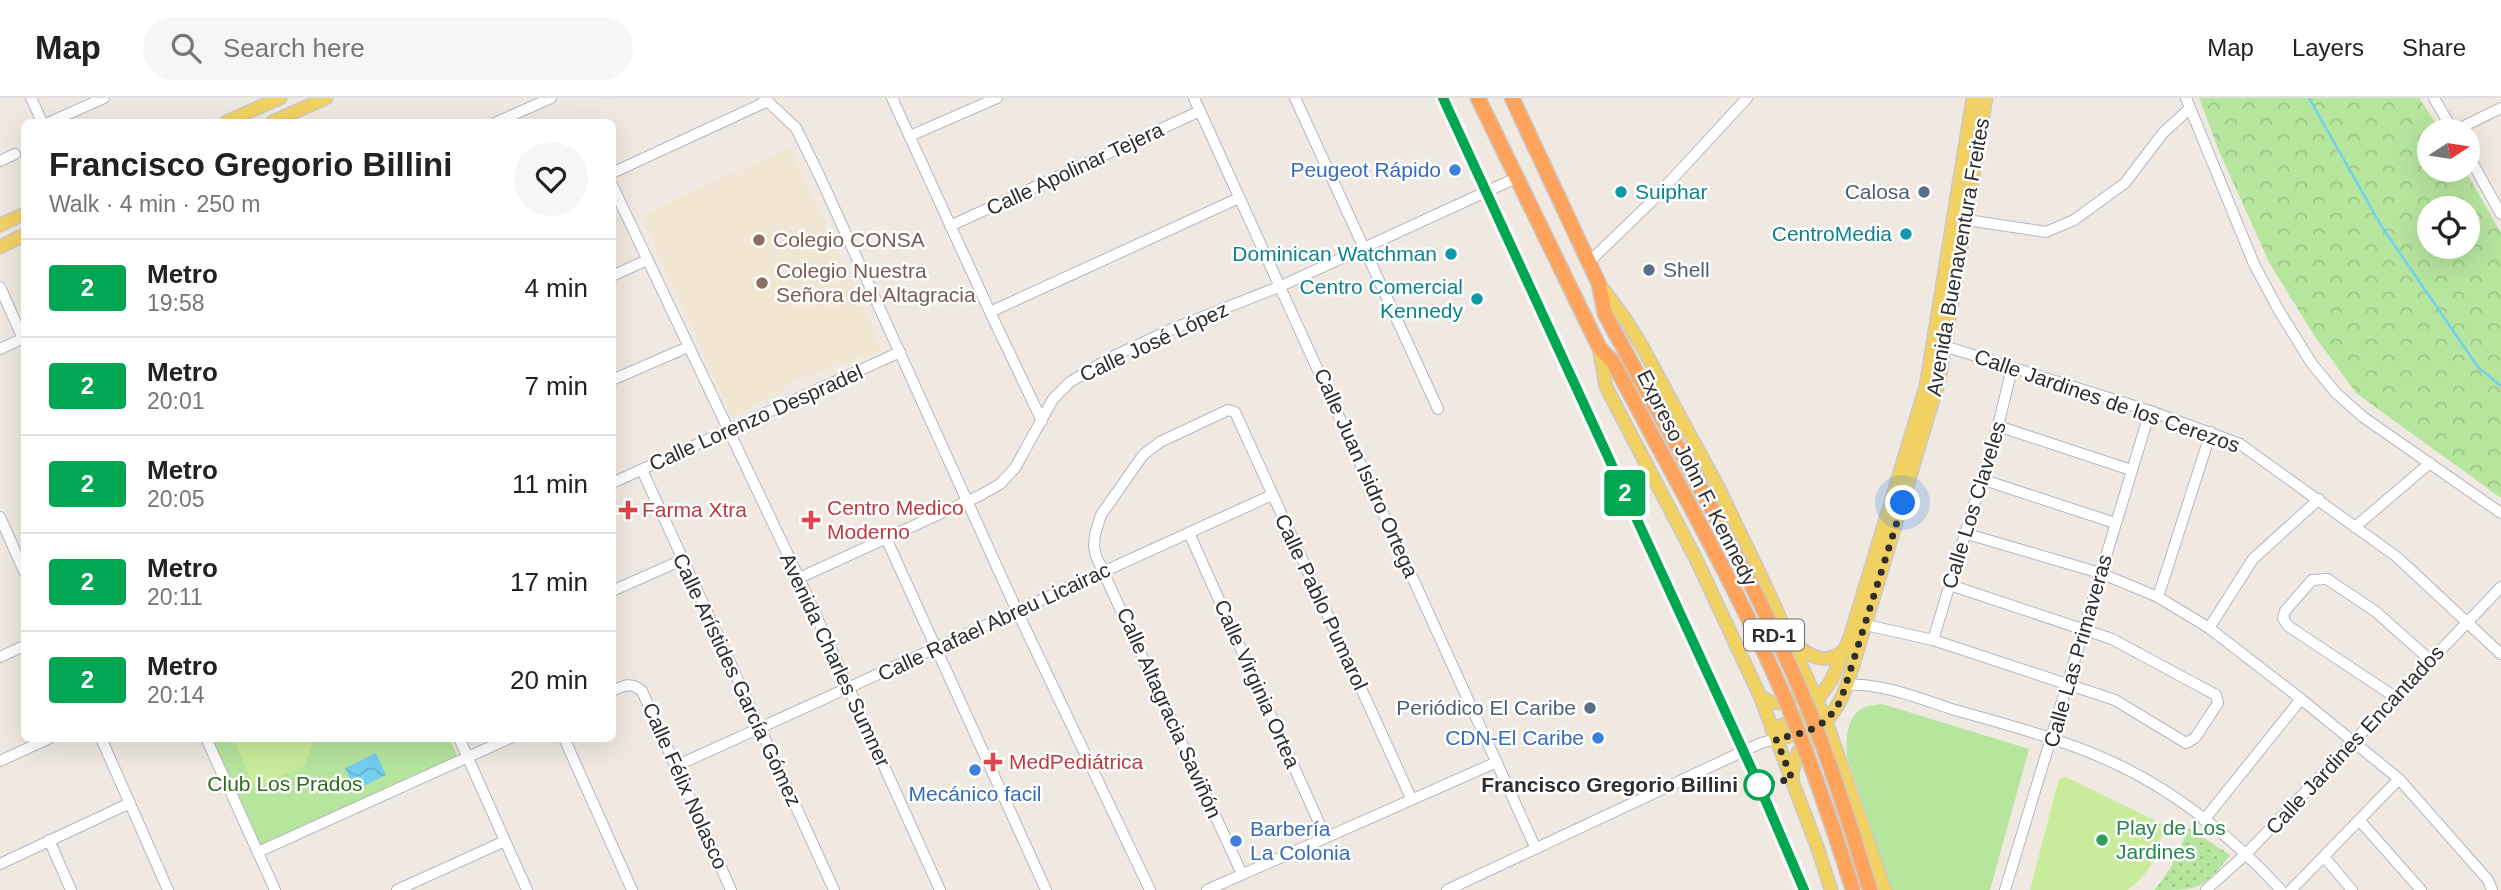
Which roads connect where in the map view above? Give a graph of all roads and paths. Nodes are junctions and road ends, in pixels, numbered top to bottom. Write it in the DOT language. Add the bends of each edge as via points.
graph roads {
  1 [pos="31,98"];
  2 [pos="104,98"];
  3 [pos="326,98"];
  4 [pos="551,98"];
  5 [pos="892,98"];
  6 [pos="997,98"];
  7 [pos="1194,98"];
  8 [pos="1295,98"];
  9 [pos="1478,98"];
  10 [pos="1512,98"];
  11 [pos="1747,98"];
  12 [pos="1973,98"];
  13 [pos="1986,98"];
  14 [pos="2186,98"];
  15 [pos="2434,98"];
  16 [pos="273,99"];
  17 [pos="766,100"];
  18 [pos="2501,108"];
  19 [pos="2189,109"];
  20 [pos="1200,111"];
  21 [pos="41,119"];
  22 [pos="57,119"];
  23 [pos="232,119"];
  24 [pos="276,119"];
  25 [pos="282,119"];
  26 [pos="504,119"];
  27 [pos="2447,119"];
  28 [pos="2479,119"];
  29 [pos="909,136"];
  30 [pos="15,154"];
  31 [pos="0,161"];
  32 [pos="616,171"];
  33 [pos="2480,176"];
  34 [pos="1516,178"];
  35 [pos="616,193"];
  36 [pos="1239,198"];
  37 [pos="2501,214"];
  38 [pos="21,215"];
  39 [pos="1967,220"];
  40 [pos="0,225"];
  41 [pos="950,226"];
  42 [pos="21,237"];
  43 [pos="0,247"];
  44 [pos="1363,247"];
  45 [pos="648,260"];
  46 [pos="1589,262"];
  47 [pos="616,274"];
  48 [pos="1599,284"];
  49 [pos="1280,286"];
  50 [pos="0,287"];
  51 [pos="990,312"];
  52 [pos="21,332"];
  53 [pos="21,340"];
  54 [pos="1940,344"];
  55 [pos="688,347"];
  56 [pos="1599,347"];
  57 [pos="0,349"];
  58 [pos="900,352"];
  59 [pos="2012,368"];
  60 [pos="616,378"];
  61 [pos="1438,409"];
  62 [pos="1228,410"];
  63 [pos="2150,411"];
  64 [pos="1042,421"];
  65 [pos="1998,426"];
  66 [pos="728,430"];
  67 [pos="2211,432"];
  68 [pos="2430,463"];
  69 [pos="642,470"];
  70 [pos="2131,470"];
  71 [pos="1981,479"];
  72 [pos="616,481"];
  73 [pos="1272,495"];
  74 [pos="2319,499"];
  75 [pos="968,500"];
  76 [pos="2501,513"];
  77 [pos="0,517"];
  78 [pos="2115,523"];
  79 [pos="2355,527"];
  80 [pos="1189,533"];
  81 [pos="1964,533"];
  82 [pos="886,538"];
  83 [pos="682,560"];
  84 [pos="21,564"];
  85 [pos="1105,571"];
  86 [pos="2100,573"];
  87 [pos="799,578"];
  88 [pos="1950,585"];
  89 [pos="2501,587"];
  90 [pos="616,589"];
  91 [pos="2158,597"];
  92 [pos="1017,611"];
  93 [pos="2466,623"];
  94 [pos="1866,625"];
  95 [pos="2209,628"];
  96 [pos="2085,631"];
  97 [pos="1788,637"];
  98 [pos="1933,640"];
  99 [pos="21,647"];
  100 [pos="937,648"];
  101 [pos="1846,649"];
  102 [pos="2501,654"];
  103 [pos="0,657"];
  104 [pos="2430,660"];
  105 [pos="1805,675"];
  106 [pos="1847,685"];
  107 [pos="2068,686"];
  108 [pos="849,688"];
  109 [pos="616,689"];
  110 [pos="1760,696"];
  111 [pos="2395,697"];
  112 [pos="2301,699"];
  113 [pos="1816,700"];
  114 [pos="1841,700"];
  115 [pos="1826,721"];
  116 [pos="759,729"];
  117 [pos="1774,734"];
  118 [pos="2052,739"];
  119 [pos="41,742"];
  120 [pos="102,742"];
  121 [pos="208,742"];
  122 [pos="461,742"];
  123 [pos="501,742"];
  124 [pos="566,742"];
  125 [pos="2353,743"];
  126 [pos="1837,752"];
  127 [pos="468,757"];
  128 [pos="0,761"];
  129 [pos="1497,762"];
  130 [pos="676,766"];
  131 [pos="1792,779"];
  132 [pos="2399,779"];
  133 [pos="1411,798"];
  134 [pos="130,803"];
  135 [pos="2204,820"];
  136 [pos="2360,821"];
  137 [pos="1325,836"];
  138 [pos="49,840"];
  139 [pos="505,841"];
  140 [pos="1536,849"];
  141 [pos="258,852"];
  142 [pos="2247,853"];
  143 [pos="2325,858"];
  144 [pos="0,864"];
  145 [pos="1242,874"];
  146 [pos="71,890"];
  147 [pos="169,890"];
  148 [pos="275,890"];
  149 [pos="397,890"];
  150 [pos="527,890"];
  151 [pos="632,890"];
  152 [pos="731,890"];
  153 [pos="834,890"];
  154 [pos="940,890"];
  155 [pos="1046,890"];
  156 [pos="1150,890"];
  157 [pos="1207,890"];
  158 [pos="1449,890"];
  159 [pos="1830,890"];
  160 [pos="1853,890"];
  161 [pos="1870,890"];
  162 [pos="1885,890"];
  163 [pos="2005,890"];
  164 [pos="2206,890"];
  165 [pos="2281,890"];
  166 [pos="2291,890"];
  167 [pos="2352,890"];
  168 [pos="2421,890"];
  169 [pos="2492,890"];
  1 -- 21 [label="street"];
  2 -- 22 [label="street"];
  3 -- 25 [label="main road"];
  4 -- 26 [label="street"];
  5 -- 29 [label="street"];
  6 -- 29 [label="street"];
  7 -- 20 [label="street, Calle Juan Isidro Ortega"];
  8 -- 44 [label="street"];
  9 -- 34 [label="highway, Expreso John F. Kennedy / RD-1"];
  10 -- 46 [label="highway, Expreso John F. Kennedy / RD-1"];
  11 -- 46 [label="street"];
  12 -- 54 [label="main road, Avenida Buenaventura Freites"];
  13 -- 39 [label="main road, Avenida Buenaventura Freites"];
  14 -- 19 [label="street"];
  15 -- 27 [label="street"];
  16 -- 23 [label="main road"];
  16 -- 24 [label="street"];
  17 -- 32 [label="street"];
  17 -- 58 [label="street" via="796,128"];
  18 -- 28 [label="street"];
  19 -- 39 [label="street" via="2162,133 2125,183 2074,220 2046,232"];
  19 -- 68 [label="street" via="2254,264 2312,364 2363,416"];
  20 -- 36 [label="street, Calle Juan Isidro Ortega"];
  20 -- 41 [label="street, Calle Apolinar Tejera"];
  29 -- 41 [label="street"];
  30 -- 31 [label="street"];
  33 -- 37 [label="street"];
  34 -- 44 [label="street, Calle José López"];
  34 -- 56 [label="highway, Expreso John F. Kennedy / RD-1"];
  35 -- 45 [label="street, Avenida Charles Sumner"];
  36 -- 49 [label="street, Calle Juan Isidro Ortega"];
  36 -- 51 [label="street"];
  38 -- 40 [label="main road"];
  39 -- 54 [label="main road, Avenida Buenaventura Freites"];
  41 -- 51 [label="street"];
  42 -- 43 [label="main road"];
  44 -- 49 [label="street, Calle José López"];
  44 -- 61 [label="street"];
  45 -- 47 [label="street"];
  45 -- 55 [label="street, Avenida Charles Sumner"];
  46 -- 48 [label="highway, Expreso John F. Kennedy / RD-1"];
  48 -- 97 [label="main road, RD-1" via="1632,329 1689,432"];
  48 -- 161 [label="highway, Expreso John F. Kennedy / RD-1, bridge" via="1605,314 1734,553 1794,677"];
  49 -- 64 [label="street, Calle José López" via="1110,358 1069,382 1052,399"];
  49 -- 129 [label="street, Calle Juan Isidro Ortega"];
  50 -- 52 [label="street"];
  51 -- 64 [label="street"];
  53 -- 57 [label="street"];
  54 -- 59 [label="street, Calle Jardines de los Cerezos"];
  54 -- 94 [label="main road, Avenida Buenaventura Freites" via="1932,407"];
  54 -- 101 [label="main road, Avenida Buenaventura Freites"];
  55 -- 60 [label="street"];
  55 -- 66 [label="street, Avenida Charles Sumner"];
  56 -- 110 [label="main road, RD-1" via="1606,387 1696,559"];
  56 -- 160 [label="highway, Expreso John F. Kennedy / RD-1, bridge" via="1614,362 1636,403 1782,692"];
  58 -- 66 [label="street, Calle Lorenzo Despradel"];
  58 -- 75 [label="street"];
  59 -- 63 [label="street, Calle Jardines de los Cerezos"];
  59 -- 65 [label="street, Calle Los Claveles"];
  62 -- 73 [label="street, Calle Pablo Pumarol" via="1235,412"];
  62 -- 85 [label="street, Calle Altagracia Saviñón" via="1160,442 1143,455 1097,525 1094,546"];
  63 -- 67 [label="street, Calle Jardines de los Cerezos"];
  63 -- 70 [label="street, Calle Las Primaveras"];
  64 -- 75 [label="street, Calle José López" via="1015,468 1000,484"];
  65 -- 70 [label="street"];
  65 -- 71 [label="street, Calle Los Claveles"];
  66 -- 69 [label="street, Calle Lorenzo Despradel"];
  66 -- 87 [label="street, Avenida Charles Sumner"];
  67 -- 74 [label="street, Calle Jardines de los Cerezos" via="2241,444"];
  67 -- 91 [label="street"];
  68 -- 76 [label="street"];
  68 -- 79 [label="street"];
  69 -- 72 [label="street, Calle Lorenzo Despradel"];
  69 -- 83 [label="street, Calle Arístides García Gómez"];
  70 -- 78 [label="street, Calle Las Primaveras"];
  71 -- 78 [label="street"];
  71 -- 81 [label="street, Calle Los Claveles"];
  73 -- 80 [label="street, Calle Rafael Abreu Licairac"];
  73 -- 133 [label="street, Calle Pablo Pumarol"];
  74 -- 79 [label="street, Calle Jardines de los Cerezos"];
  74 -- 95 [label="street" via="2253,559"];
  75 -- 82 [label="street, Calle José López"];
  75 -- 92 [label="street"];
  77 -- 84 [label="street"];
  78 -- 86 [label="street, Calle Las Primaveras"];
  79 -- 93 [label="street, Calle Jardines de los Cerezos" via="2406,565"];
  80 -- 85 [label="street, Calle Rafael Abreu Licairac"];
  80 -- 137 [label="street, Calle Virginia Ortea"];
  81 -- 86 [label="street"];
  81 -- 88 [label="street, Calle Los Claveles"];
  82 -- 87 [label="street, Calle José López"];
  82 -- 100 [label="street"];
  83 -- 90 [label="street"];
  83 -- 116 [label="street, Calle Arístides García Gómez"];
  85 -- 92 [label="street, Calle Rafael Abreu Licairac"];
  85 -- 145 [label="street, Calle Altagracia Saviñón"];
  86 -- 91 [label="street"];
  86 -- 96 [label="street, Calle Las Primaveras"];
  87 -- 108 [label="street, Avenida Charles Sumner"];
  88 -- 96 [label="street"];
  88 -- 98 [label="street, Calle Los Claveles"];
  89 -- 93 [label="street, Calle Jardines Encantados"];
  91 -- 95 [label="street"];
  92 -- 100 [label="street, Calle Rafael Abreu Licairac"];
  92 -- 156 [label="street"];
  93 -- 102 [label="street, Calle Jardines de los Cerezos"];
  93 -- 104 [label="street, Calle Jardines Encantados"];
  94 -- 98 [label="street"];
  94 -- 106 [label="main road, Avenida Buenaventura Freites"];
  95 -- 112 [label="street"];
  96 -- 107 [label="street, Calle Las Primaveras"];
  96 -- 107 [label="street" via="2132,648 2218,700 2195,738 2186,743 2115,700"];
  97 -- 101 [label="main road" via="1815,658 1838,656"];
  97 -- 105 [label="main road, RD-1"];
  98 -- 107 [label="street"];
  99 -- 103 [label="street"];
  100 -- 108 [label="street, Calle Rafael Abreu Licairac"];
  100 -- 155 [label="street"];
  101 -- 113 [label="main road, Avenida Buenaventura Freites"];
  104 -- 111 [label="street, Calle Jardines Encantados"];
  104 -- 111 [label="street" via="2375,611 2327,579 2312,580 2283,618"];
  105 -- 110 [label="main road" via="1791,701 1773,704"];
  105 -- 113 [label="main road, RD-1"];
  106 -- 114 [label="main road, Avenida Buenaventura Freites"];
  106 -- 118 [label="street" via="1872,686"];
  107 -- 118 [label="street, Calle Las Primaveras"];
  108 -- 116 [label="street, Calle Rafael Abreu Licairac"];
  108 -- 154 [label="street, Avenida Charles Sumner"];
  109 -- 130 [label="street, Calle Félix Nolasco" via="626,684 642,691"];
  110 -- 117 [label="main road, RD-1"];
  111 -- 125 [label="street, Calle Jardines Encantados"];
  112 -- 125 [label="street"];
  112 -- 135 [label="street"];
  113 -- 115 [label="main road, RD-1"];
  113 -- 117 [label="main road, Avenida Buenaventura Freites" via="1807,714"];
  114 -- 115 [label="main road, Avenida Buenaventura Freites"];
  114 -- 126 [label="main road"];
  115 -- 117 [label="main road" via="1812,731"];
  115 -- 126 [label="main road, RD-1"];
  116 -- 130 [label="street, Calle Rafael Abreu Licairac"];
  116 -- 153 [label="street, Calle Arístides García Gómez"];
  117 -- 131 [label="main road, RD-1"];
  117 -- 140 [label="street"];
  118 -- 135 [label="street" via="2113,762"];
  118 -- 163 [label="street, Calle Las Primaveras"];
  119 -- 128 [label="street"];
  120 -- 134 [label="street"];
  121 -- 141 [label="street"];
  122 -- 127 [label="street"];
  123 -- 127 [label="street"];
  124 -- 151 [label="street"];
  125 -- 132 [label="street"];
  125 -- 142 [label="street, Calle Jardines Encantados"];
  126 -- 131 [label="main road" via="1824,743 1806,744 1796,754"];
  126 -- 162 [label="main road, RD-1"];
  127 -- 139 [label="street"];
  127 -- 141 [label="street"];
  129 -- 133 [label="street"];
  129 -- 140 [label="street, Calle Juan Isidro Ortega"];
  130 -- 152 [label="street, Calle Félix Nolasco"];
  131 -- 159 [label="main road, RD-1"];
  132 -- 136 [label="street"];
  132 -- 169 [label="street"];
  133 -- 137 [label="street"];
  134 -- 138 [label="street"];
  134 -- 147 [label="street"];
  135 -- 142 [label="street"];
  136 -- 143 [label="street"];
  136 -- 168 [label="street"];
  137 -- 145 [label="street"];
  138 -- 144 [label="street"];
  138 -- 146 [label="street"];
  139 -- 149 [label="street"];
  139 -- 150 [label="street"];
  140 -- 158 [label="street"];
  141 -- 148 [label="street"];
  142 -- 164 [label="street, Calle Jardines Encantados"];
  142 -- 165 [label="street"];
  143 -- 166 [label="street"];
  143 -- 167 [label="street"];
  145 -- 157 [label="street"];
}
